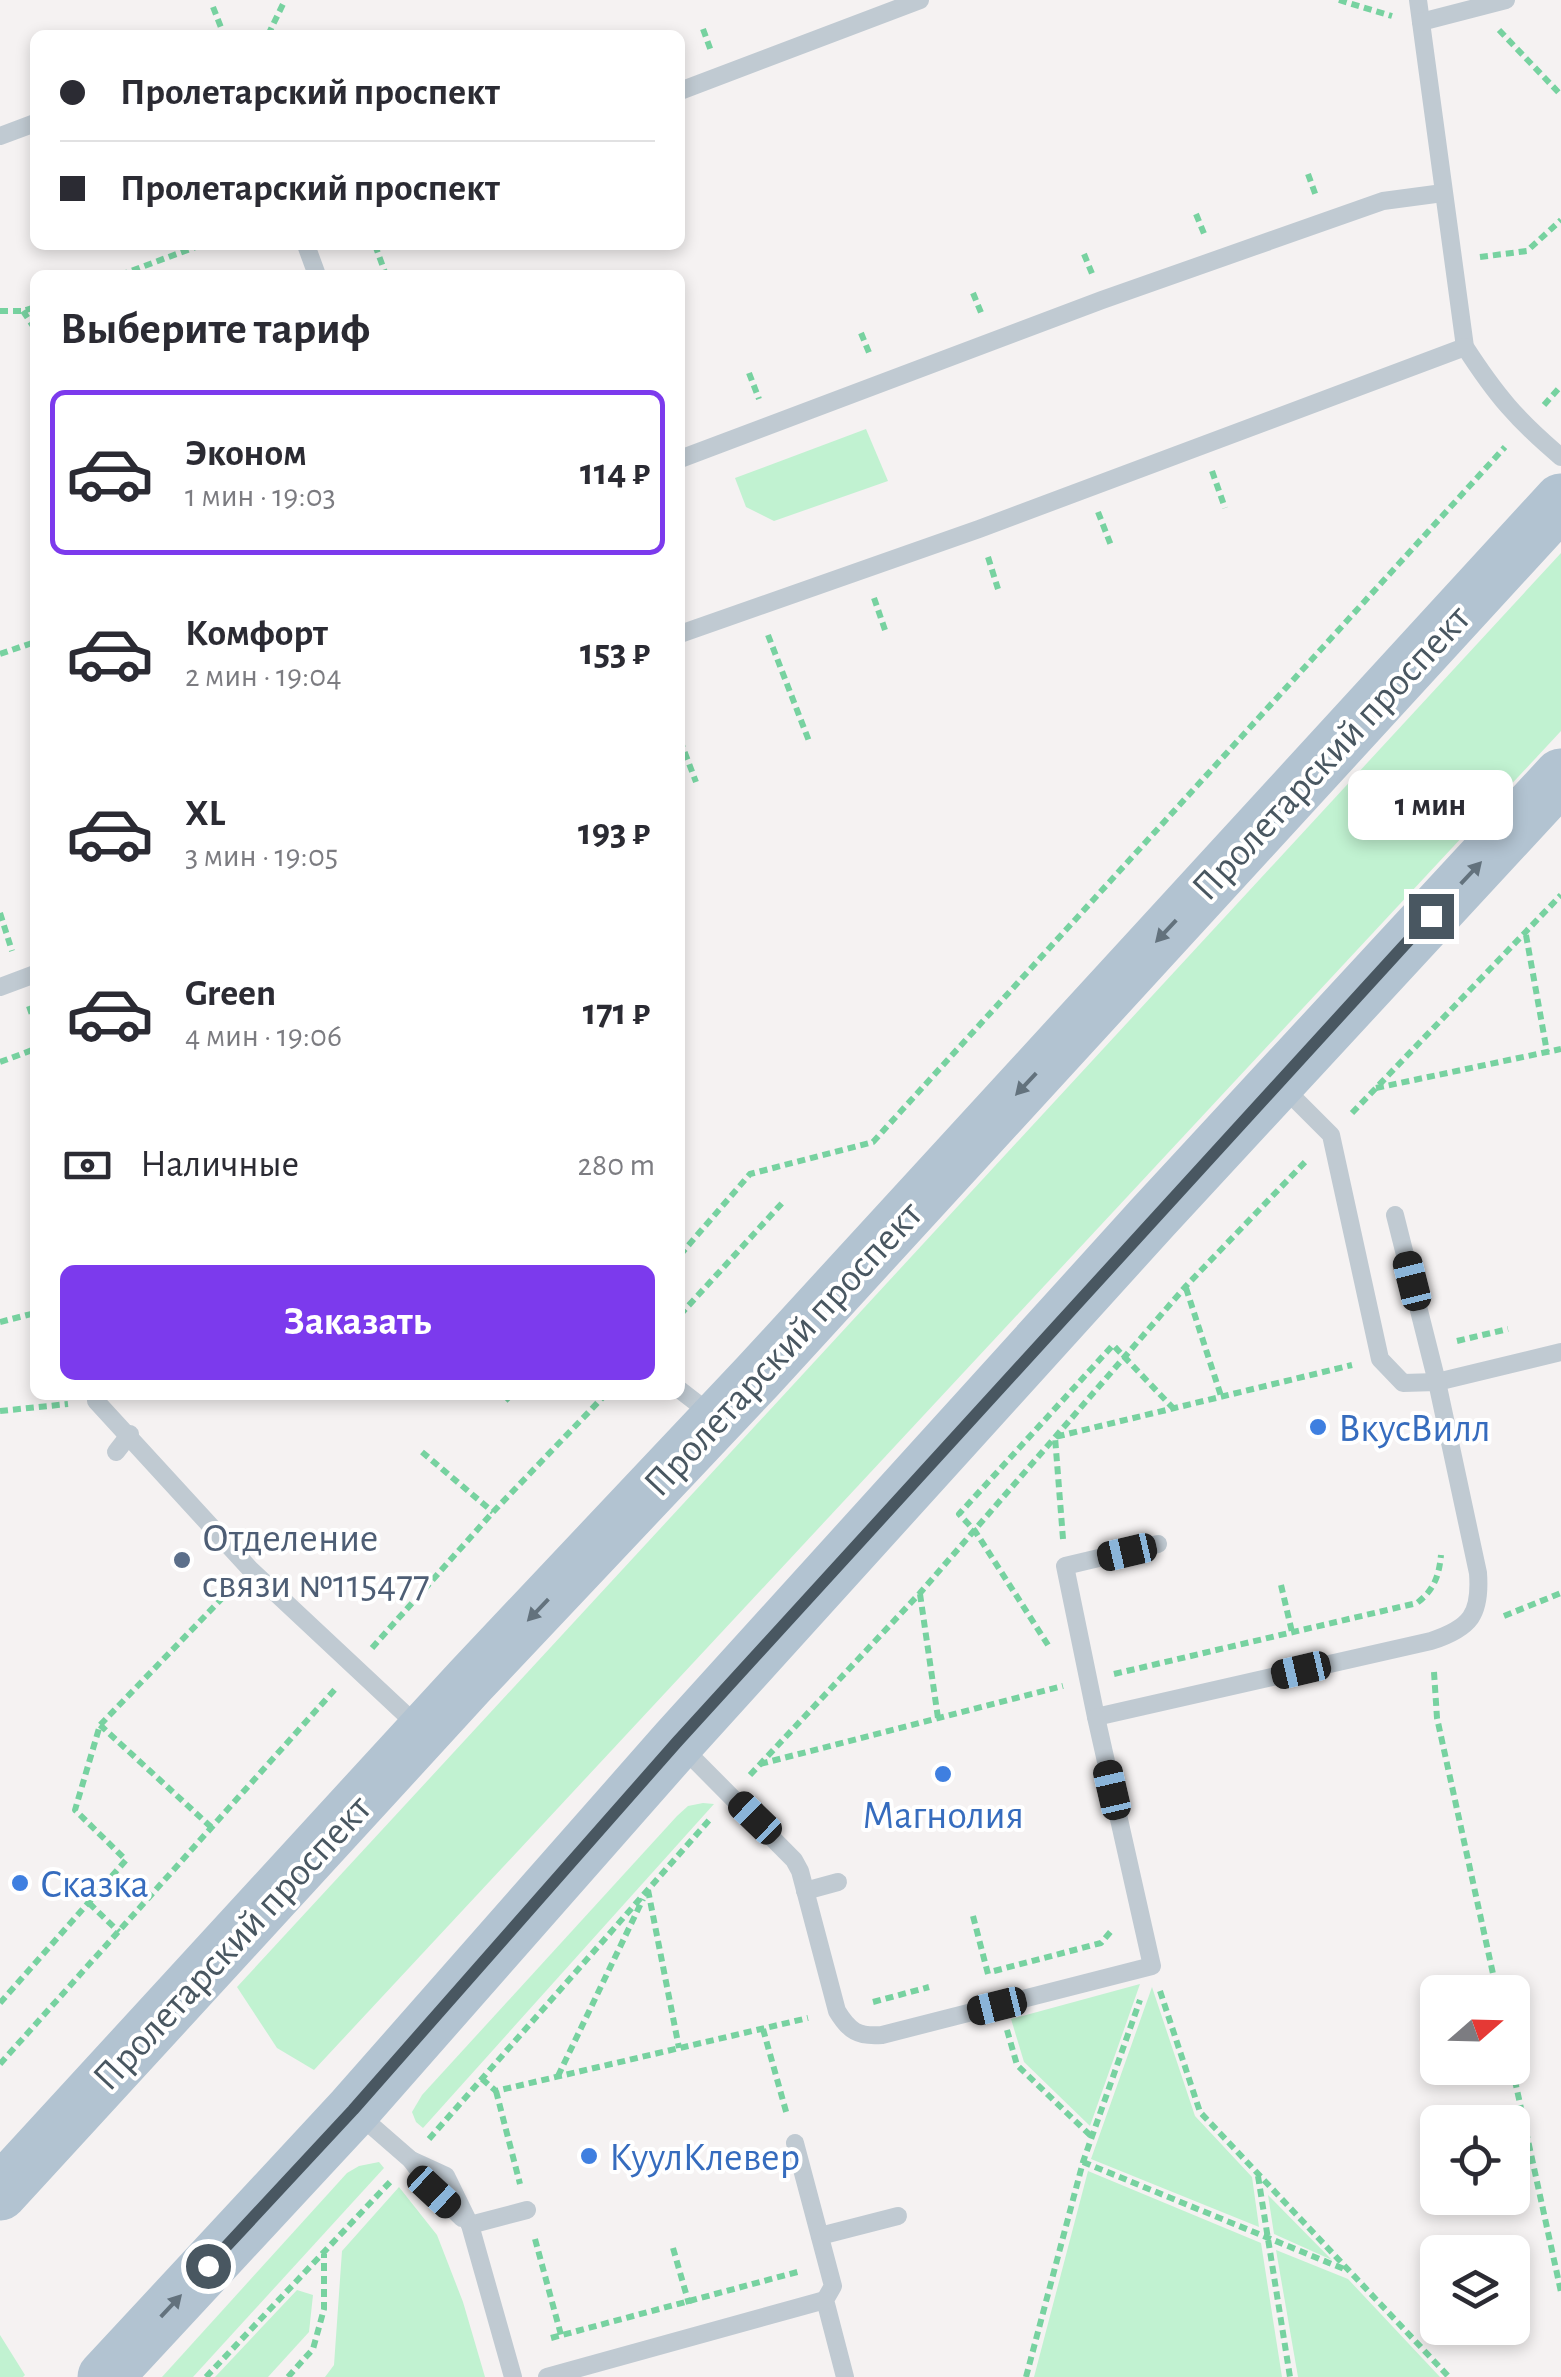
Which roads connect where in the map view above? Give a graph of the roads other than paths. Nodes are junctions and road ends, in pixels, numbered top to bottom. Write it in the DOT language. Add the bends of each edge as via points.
graph roads {
  1 [pos="920,0"];
  2 [pos="1418,0"];
  3 [pos="1506,0"];
  4 [pos="1421,23"];
  5 [pos="685,89"];
  6 [pos="30,126"];
  7 [pos="0,136"];
  8 [pos="1443,193"];
  9 [pos="1464,347"];
  10 [pos="685,457"];
  11 [pos="1561,457"];
  12 [pos="1561,500"];
  13 [pos="685,632"];
  14 [pos="1561,776"];
  15 [pos="30,976"];
  16 [pos="0,988"];
  17 [pos="1277,1081"];
  18 [pos="1396,1215"];
  19 [pos="1561,1352"];
  20 [pos="1437,1382"];
  21 [pos="96,1402"];
  22 [pos="698,1404"];
  23 [pos="130,1434"];
  24 [pos="116,1452"];
  25 [pos="1158,1544"];
  26 [pos="1096,1717"];
  27 [pos="425,1733"];
  28 [pos="677,1742"];
  29 [pos="838,1882"];
  30 [pos="805,1891"];
  31 [pos="353,2110"];
  32 [pos="795,2143"];
  33 [pos="0,2193"];
  34 [pos="527,2210"];
  35 [pos="898,2216"];
  36 [pos="470,2225"];
  37 [pos="820,2236"];
  38 [pos="825,2300"];
  39 [pos="581,2372"];
  40 [pos="105,2377"];
  41 [pos="513,2377"];
  42 [pos="547,2377"];
  43 [pos="845,2377"];
  1 -- 5 [label="lane"];
  2 -- 4 [label="lane"];
  3 -- 4 [label="lane"];
  4 -- 8 [label="lane"];
  6 -- 7 [label="lane"];
  8 -- 9 [label="lane"];
  8 -- 10 [label="lane" via="1354,211"];
  9 -- 11 [label="lane" via="1496,395"];
  9 -- 13 [label="lane"];
  12 -- 22 [label="main road, Пролетарский проспект, one-way" via="757,1377"];
  17 -- 14 [label="main road, one-way"];
  15 -- 16 [label="lane"];
  17 -- 20 [label="lane" via="1331,1136 1380,1358 1403,1383"];
  17 -- 28 [label="main road"];
  18 -- 20 [label="lane"];
  19 -- 20 [label="lane"];
  20 -- 26 [label="lane" via="1478,1573 1480,1595 1463,1627 1431,1640"];
  21 -- 23 [label="lane"];
  22 -- 27 [label="main road, Пролетарский проспект, one-way"];
  23 -- 24 [label="lane"];
  23 -- 27 [label="lane" via="250,1569"];
  25 -- 26 [label="lane" via="1064,1566 1081,1682"];
  26 -- 30 [label="lane" via="1152,1966 864,2036 848,2029 837,2010"];
  27 -- 33 [label="main road, Пролетарский проспект"];
  28 -- 30 [label="lane" via="794,1860"];
  28 -- 31 [label="main road"];
  29 -- 30 [label="lane"];
  31 -- 36 [label="lane"];
  40 -- 31 [label="main road, one-way"];
  32 -- 37 [label="lane"];
  34 -- 36 [label="lane"];
  35 -- 37 [label="lane"];
  36 -- 41 [label="lane"];
  37 -- 38 [label="lane" via="833,2286"];
  38 -- 39 [label="lane"];
  38 -- 43 [label="lane"];
  39 -- 42 [label="lane"];
}
